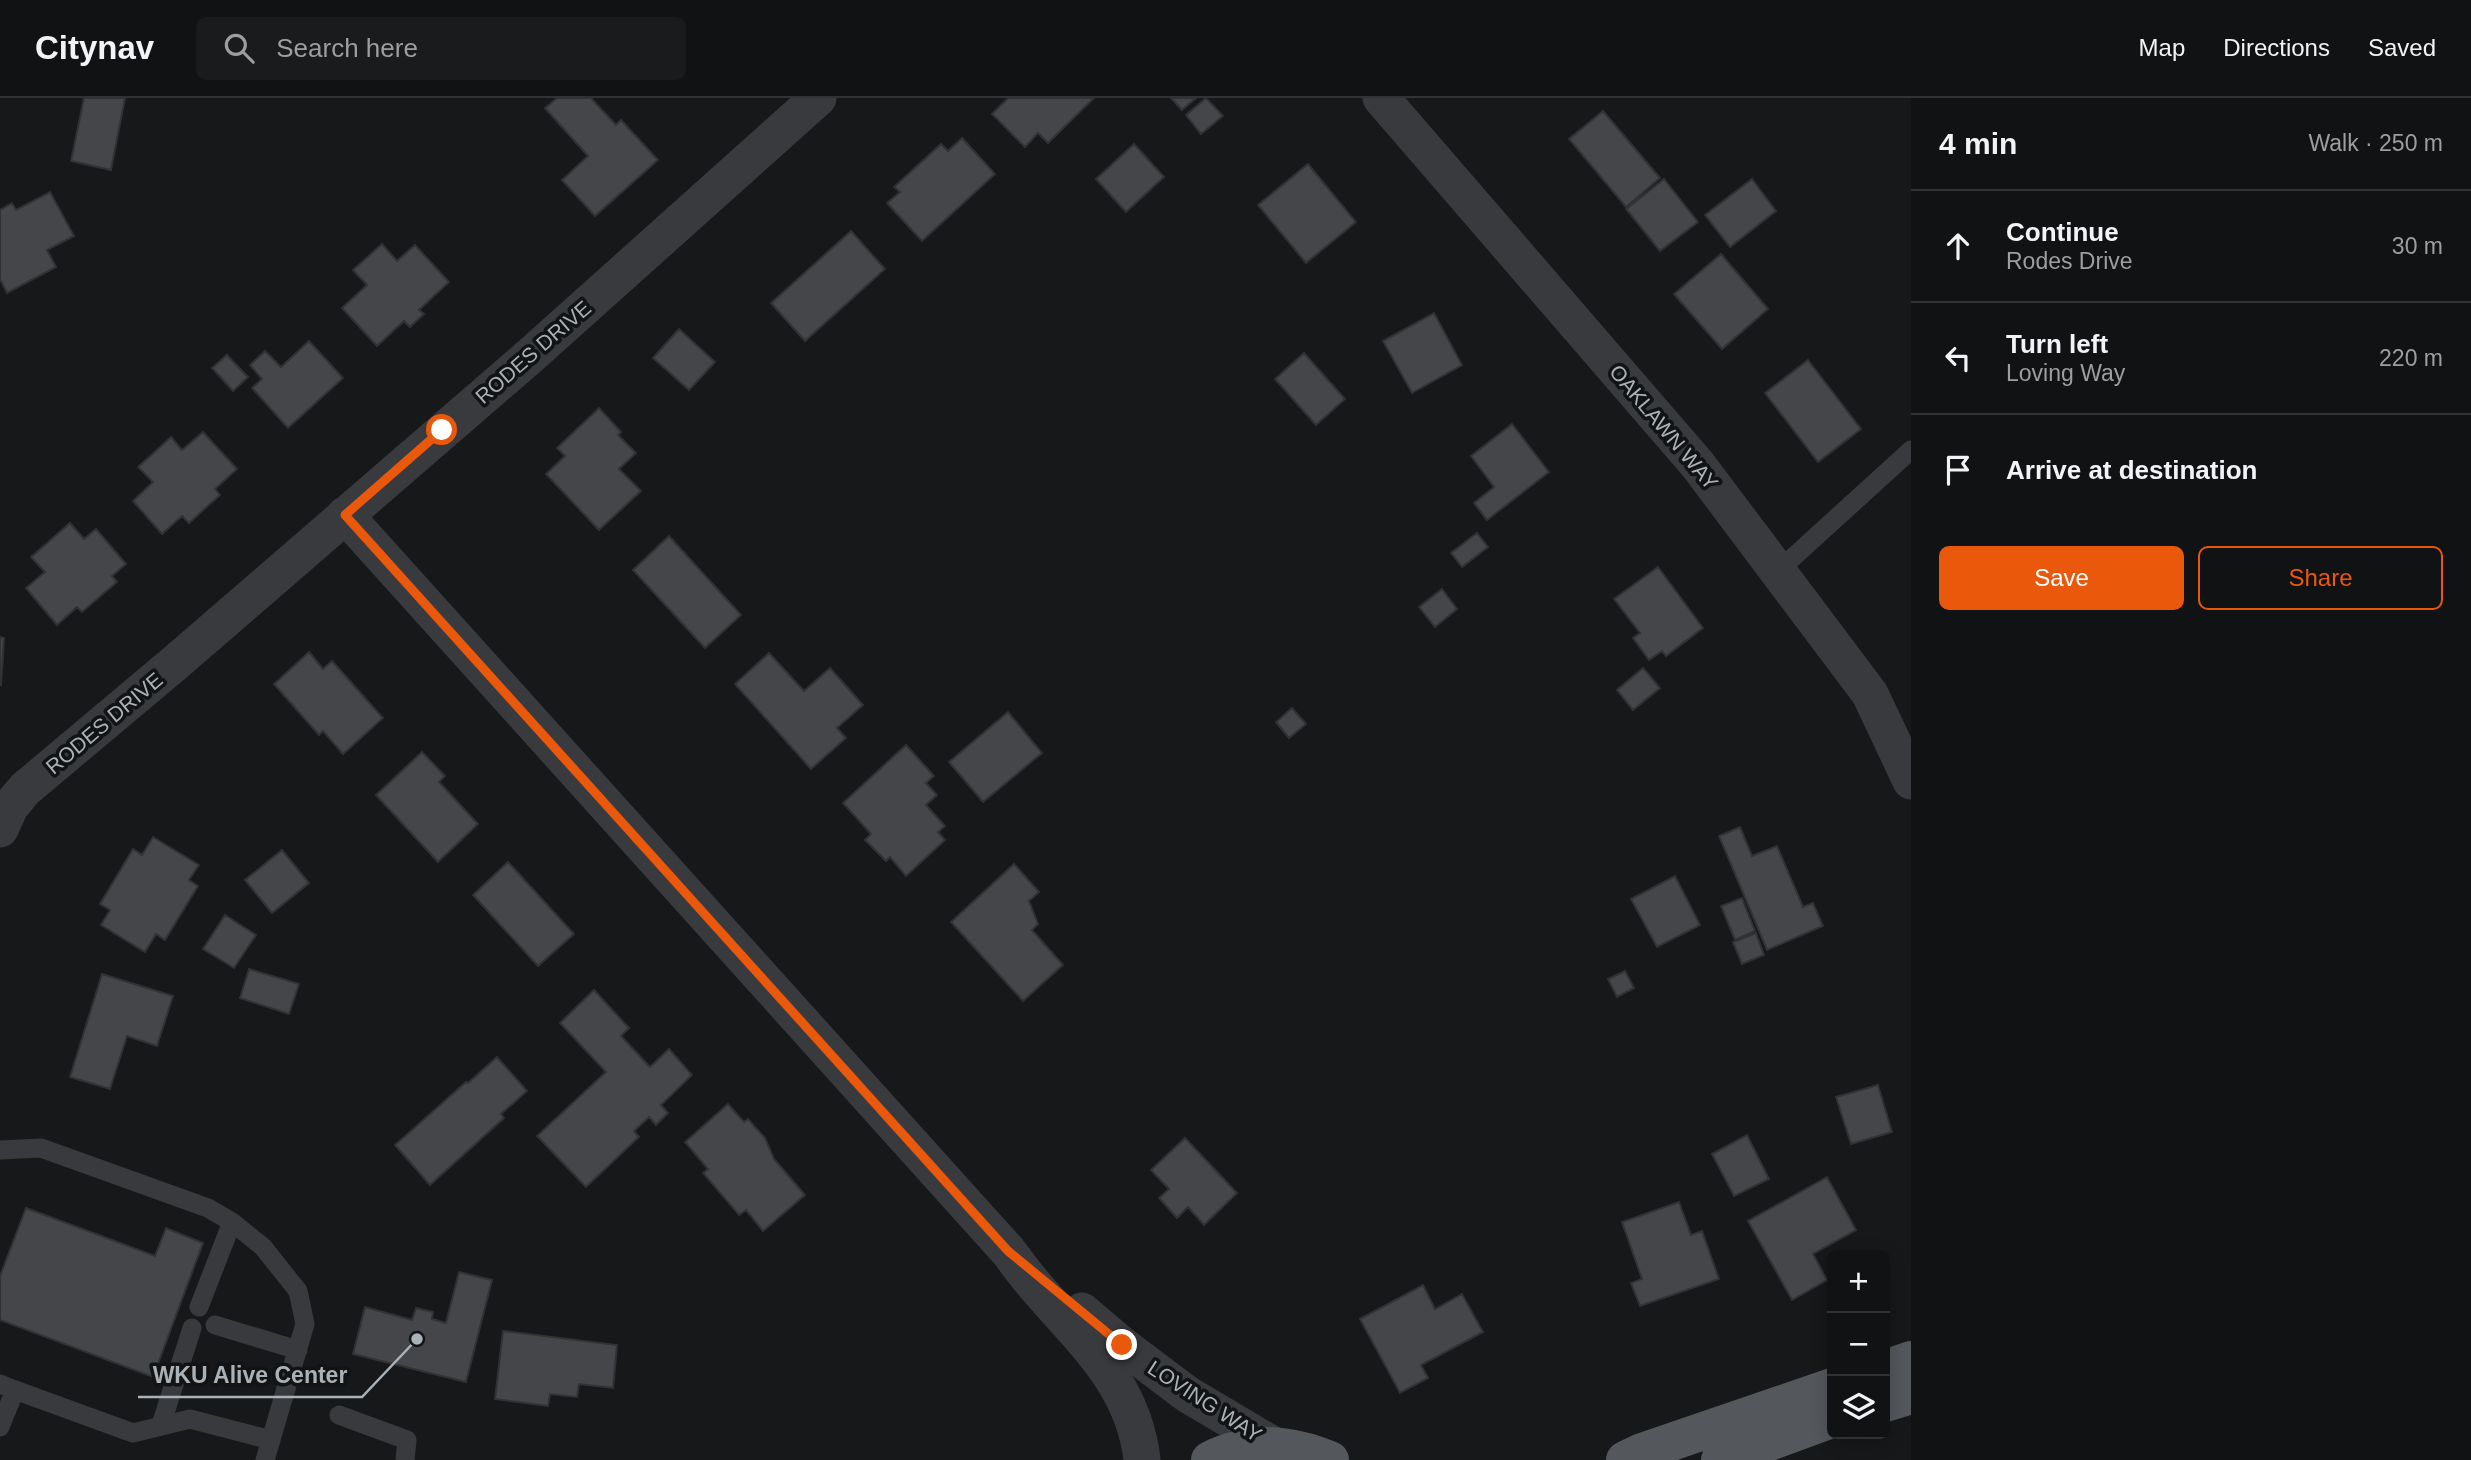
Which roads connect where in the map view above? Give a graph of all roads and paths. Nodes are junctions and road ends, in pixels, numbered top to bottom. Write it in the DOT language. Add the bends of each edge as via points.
graph roads {
  1 [pos="1381,98"];
  2 [pos="794,106"];
  3 [pos="1911,450"];
  4 [pos="345,515"];
  5 [pos="1778,571"];
  6 [pos="1911,781"];
  7 [pos="0,829"];
  8 [pos="0,1150"];
  9 [pos="233,1222"];
  10 [pos="1008,1251"];
  11 [pos="199,1307"];
  12 [pos="215,1325"];
  13 [pos="192,1328"];
  14 [pos="298,1350"];
  15 [pos="1911,1360"];
  16 [pos="1890,1367"];
  17 [pos="7,1387"];
  18 [pos="1827,1389"];
  19 [pos="1911,1395"];
  20 [pos="1890,1401"];
  21 [pos="340,1415"];
  22 [pos="1827,1421"];
  23 [pos="161,1425"];
  24 [pos="0,1427"];
  25 [pos="271,1440"];
  26 [pos="1273,1445"];
  27 [pos="265,1460"];
  28 [pos="405,1460"];
  29 [pos="1142,1460"];
  30 [pos="1210,1460"];
  31 [pos="1330,1460"];
  32 [pos="1625,1460"];
  33 [pos="1720,1460"];
  1 -- 5 [label="street, OAKLAWN WAY" via="1698,465"];
  2 -- 4 [label="street, RODES DRIVE" via="575,316"];
  3 -- 5 [label="lane"];
  4 -- 7 [label="street, RODES DRIVE" via="25,789"];
  4 -- 10 [label="street, LOVING WAY"];
  5 -- 6 [label="street, OAKLAWN WAY" via="1870,694"];
  8 -- 9 [label="lane" via="41,1148 208,1208"];
  9 -- 11 [label="lane"];
  9 -- 14 [label="lane" via="263,1247 298,1291 305,1324"];
  10 -- 26 [label="street, LOVING WAY" via="1187,1394"];
  10 -- 29 [label="street, LOVING WAY" via="1112,1376 1128,1405"];
  12 -- 14 [label="lane"];
  13 -- 23 [label="lane"];
  14 -- 25 [label="lane"];
  15 -- 16 [label="main road"];
  17 -- 23 [label="lane" via="133,1433"];
  17 -- 24 [label="lane"];
  18 -- 32 [label="main road"];
  19 -- 20 [label="main road"];
  21 -- 28 [label="lane" via="407,1440"];
  22 -- 33 [label="main road"];
  23 -- 25 [label="lane" via="190,1419"];
  25 -- 27 [label="lane"];
  26 -- 30 [label="main road"];
  26 -- 31 [label="main road"];
}
